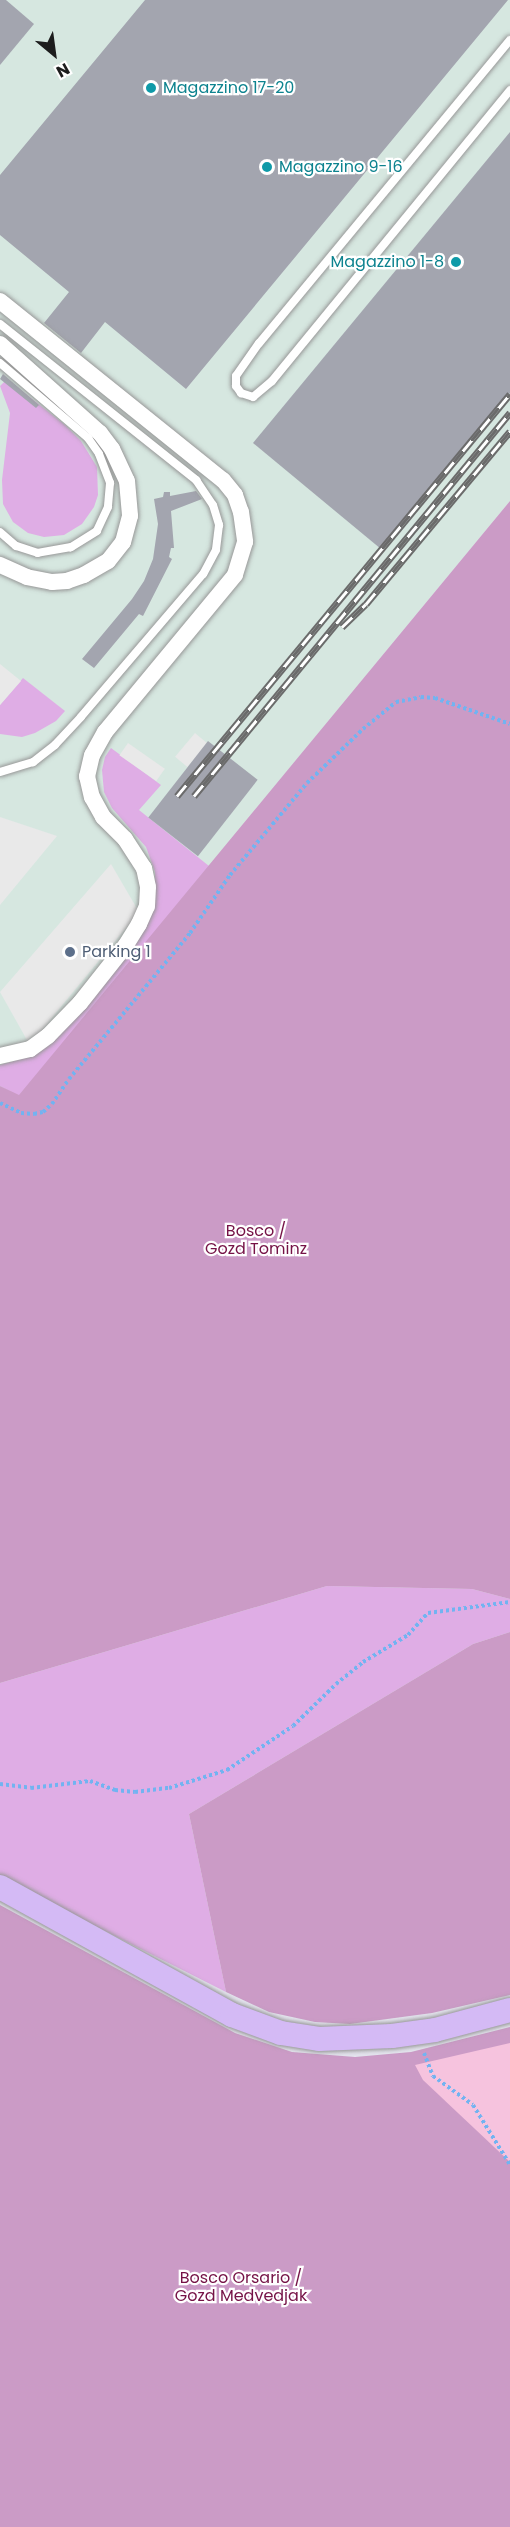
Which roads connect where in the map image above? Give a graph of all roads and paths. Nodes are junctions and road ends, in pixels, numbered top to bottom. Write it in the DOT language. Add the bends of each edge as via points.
graph roads {
  1 [pos="510,40"];
  2 [pos="510,90"];
  3 [pos="0,301"];
  4 [pos="0,324"];
  5 [pos="0,344"];
  6 [pos="0,363"];
  7 [pos="0,532"];
  8 [pos="0,565"];
  9 [pos="510,724"];
  10 [pos="0,772"];
  11 [pos="0,1056"];
  12 [pos="0,1103"];
  13 [pos="510,1602"];
  14 [pos="0,1784"];
  15 [pos="0,1887"];
  16 [pos="510,2010"];
  17 [pos="417,2032"];
  18 [pos="510,2165"];
  1 -- 2 [label="lane" via="259,343 236,376 241,393 253,397 272,381"];
  3 -- 11 [label="street" via="223,480 242,512 245,542 235,575 105,732 92,755 87,776 92,797 144,868 147,906 139,924 80,1003 48,1036 30,1049"];
  4 -- 10 [label="lane" via="196,480 213,505 219,525 216,550 203,574 81,717 33,762"];
  5 -- 8 [label="street" via="106,441 127,481 130,516 123,542 108,561 84,575 52,582 27,577"];
  6 -- 7 [label="lane" via="88,438 110,483 108,507 98,531 71,547 38,553 16,546"];
  9 -- 12 [label="path" via="448,702 421,697 396,702 300,790 52,1104 34,1114 21,1113"];
  13 -- 14 [label="path" via="428,1613 408,1635 336,1684 293,1726 227,1770 170,1788 135,1792 90,1781 31,1788"];
  15 -- 17 [label="street" via="203,2000 281,2033 357,2040"];
  16 -- 17 [label="street"];
  17 -- 18 [label="path" via="433,2076 473,2105"];
}
